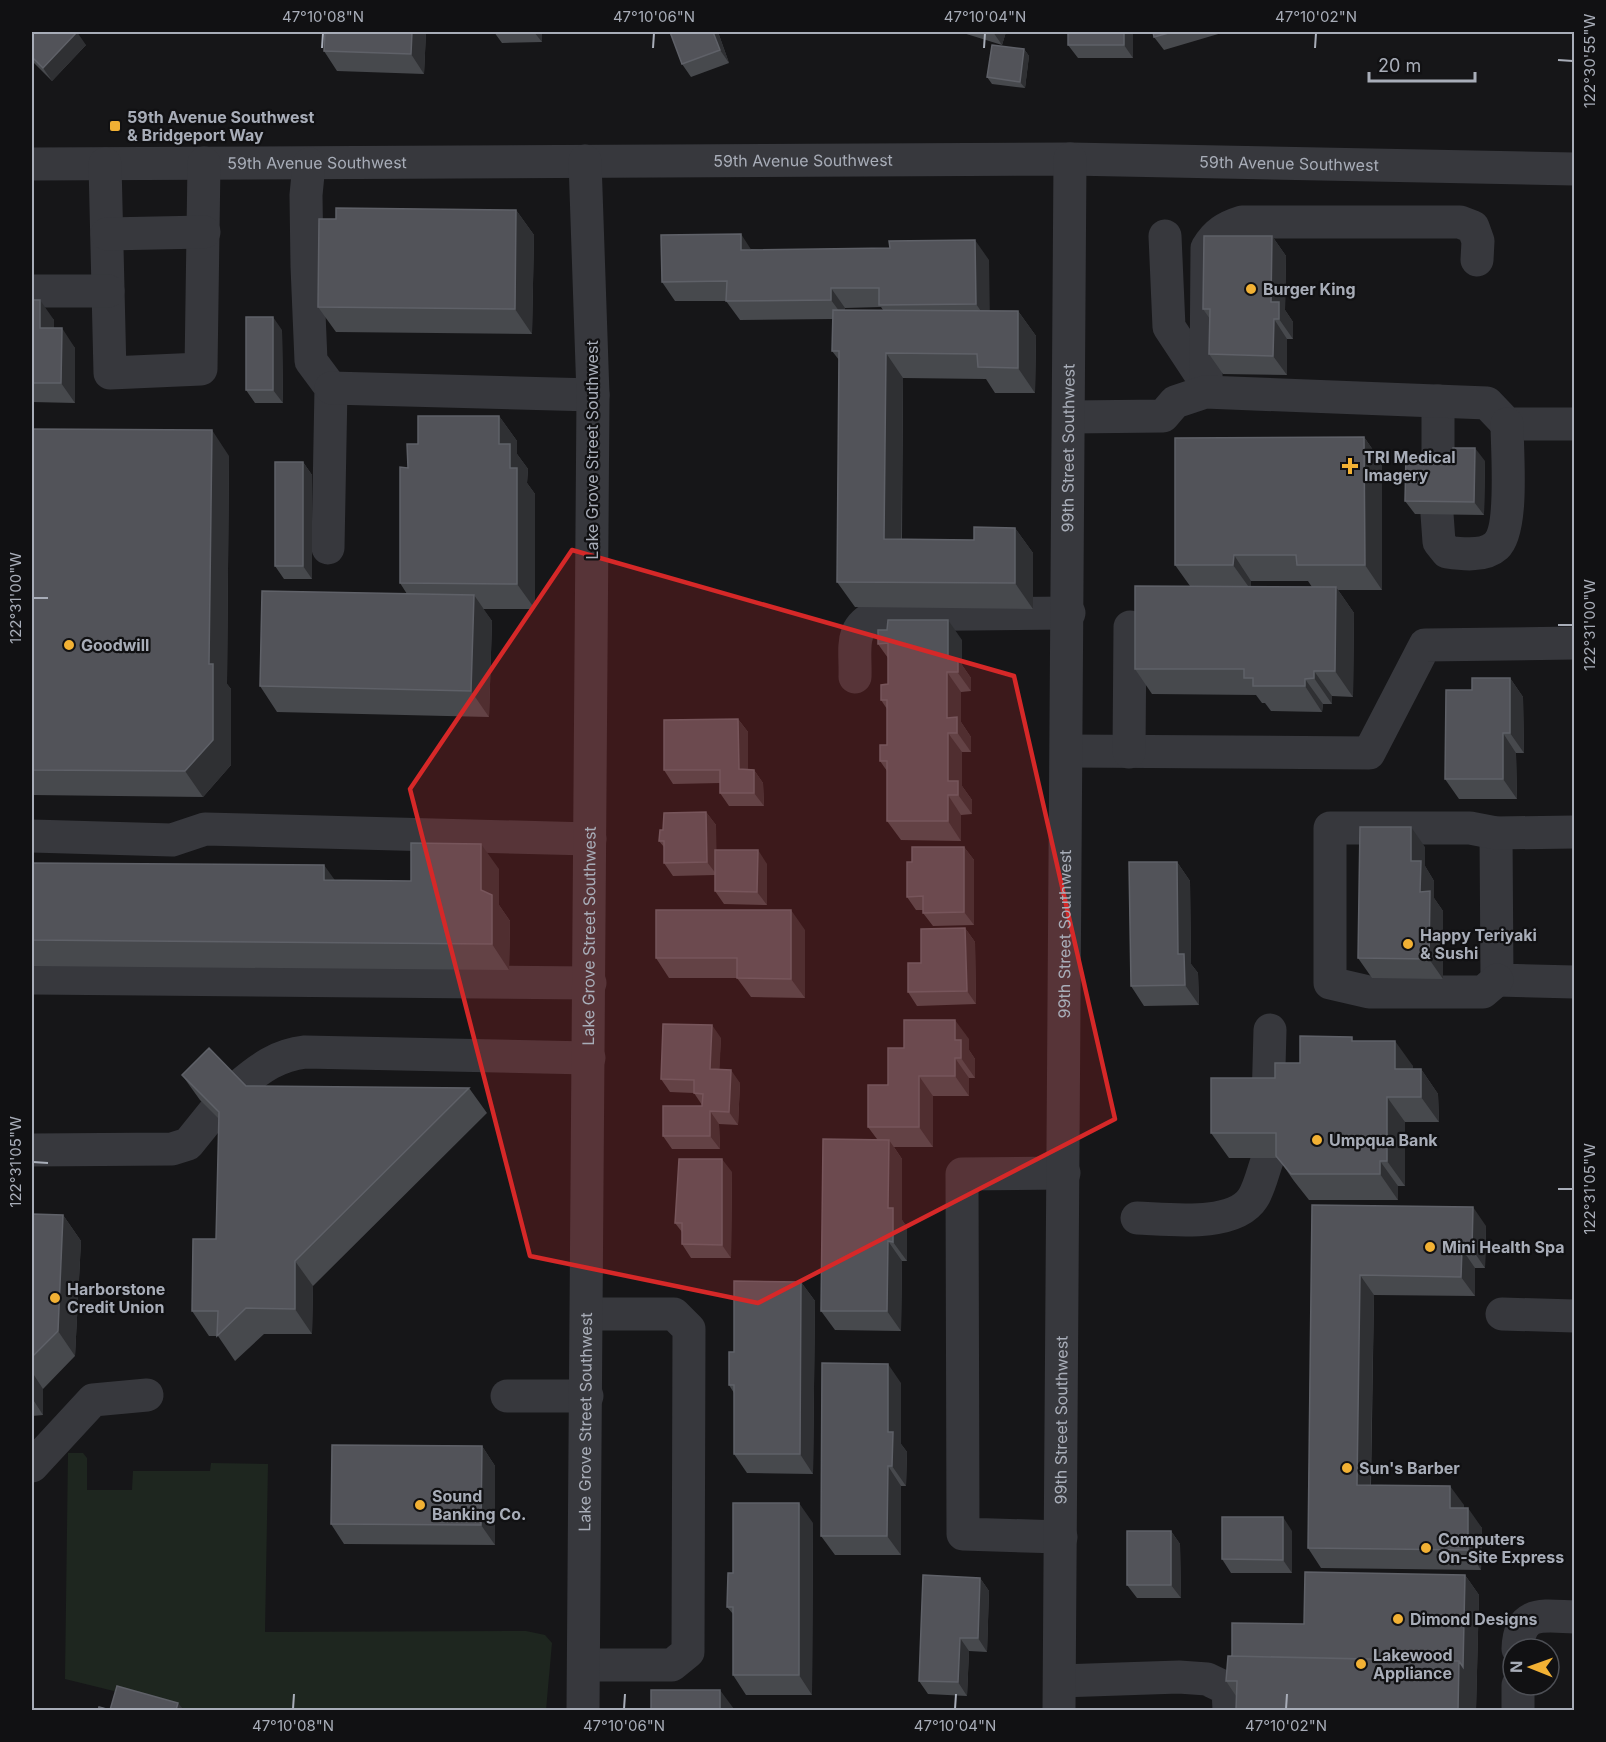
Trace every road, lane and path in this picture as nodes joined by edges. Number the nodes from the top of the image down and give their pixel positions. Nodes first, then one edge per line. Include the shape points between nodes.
1 (1070, 159) junction
2 (585, 161) junction
3 (204, 163) junction
4 (32, 164) edge
5 (105, 164) junction
6 (309, 164) junction
7 (1575, 169) edge
8 (204, 232) junction
9 (107, 234) junction
10 (1165, 236) dead end
11 (1477, 261) dead end
12 (32, 291) edge
13 (108, 291) junction
14 (331, 388) junction
15 (1206, 388) junction
16 (593, 395) junction
17 (1438, 401) junction
18 (1071, 417) junction
19 (1507, 424) junction
20 (1575, 424) edge
21 (1438, 468) edge
22 (1437, 514) edge
23 (328, 548) dead end
24 (1069, 613) junction
25 (1130, 627) dead end
26 (1575, 643) edge
27 (855, 677) dead end
28 (1068, 752) junction
29 (1129, 752) junction
30 (1575, 832) edge
31 (1496, 833) junction
32 (32, 836) edge
33 (590, 839) junction
34 (32, 978) edge
35 (1497, 980) junction
36 (1575, 982) edge
37 (590, 983) junction
38 (1270, 1030) dead end
39 (589, 1058) junction
40 (239, 1086) edge
41 (1268, 1103) edge
42 (213, 1113) edge
43 (32, 1150) edge
44 (1268, 1158) edge
45 (1064, 1173) junction
46 (1137, 1218) dead end
47 (587, 1314) junction
48 (1502, 1314) dead end
49 (1575, 1316) edge
50 (147, 1395) dead end
51 (507, 1396) dead end
52 (587, 1396) junction
53 (32, 1466) edge
54 (1061, 1537) junction
55 (1575, 1617) edge
56 (1520, 1637) edge
57 (584, 1665) junction
58 (1060, 1696) edge
59 (584, 1710) edge
60 (1229, 1710) edge

1 - 2 street, 59th Avenue Southwest
1 - 7 street, 59th Avenue Southwest
1 - 18 street, 99th Street Southwest
2 - 6 street, 59th Avenue Southwest
2 - 16 street, Lake Grove Street Southwest
3 - 5 street, 59th Avenue Southwest
3 - 6 street, 59th Avenue Southwest
3 - 8 street
4 - 5 street, 59th Avenue Southwest
5 - 9 street
6 - 14 street via 306,254 311,361
8 - 9 street
8 - 13 street via 201,369 110,373
9 - 13 street
10 - 15 street via 1169,327
11 - 15 street via 1478,241 1473,227 1460,222 1242,222 1226,227 1207,248
12 - 13 street
14 - 16 street
14 - 23 street
15 - 17 street
15 - 18 street via 1175,402 1163,416
16 - 33 street, Lake Grove Street Southwest
17 - 19 street via 1487,403
17 - 21 street
18 - 24 street, 99th Street Southwest
19 - 20 street
19 - 22 street via 1506,522 1501,540 1485,552 1447,552 1438,542
24 - 27 street via 878,615 865,620 857,629
24 - 28 street, 99th Street Southwest
25 - 29 street
26 - 29 street via 1425,645 1369,753
28 - 29 street
28 - 45 street, 99th Street Southwest
30 - 31 street
31 - 35 street
31 - 35 street via 1470,828 1330,828 1330,983 1369,992 1483,992
32 - 33 street via 172,840 205,830
33 - 37 street, Lake Grove Street Southwest
34 - 37 street
35 - 36 street
37 - 39 street, Lake Grove Street Southwest
38 - 41 street
39 - 40 street via 305,1052 288,1054 263,1065
39 - 47 street, Lake Grove Street Southwest
42 - 43 street via 188,1144 172,1149
44 - 46 street via 1252,1199 1233,1215 1208,1219
45 - 54 street, 99th Street Southwest
45 - 54 street via 962,1174 963,1534
47 - 52 street, Lake Grove Street Southwest
47 - 57 street via 674,1314 689,1329 688,1652 672,1665
48 - 49 street
50 - 53 street via 93,1400
51 - 52 street
52 - 57 street, Lake Grove Street Southwest
54 - 58 street, 99th Street Southwest
55 - 56 street via 1536,1616 1521,1627
57 - 59 street, Lake Grove Street Southwest
58 - 60 street via 1102,1678 1207,1679 1228,1689

